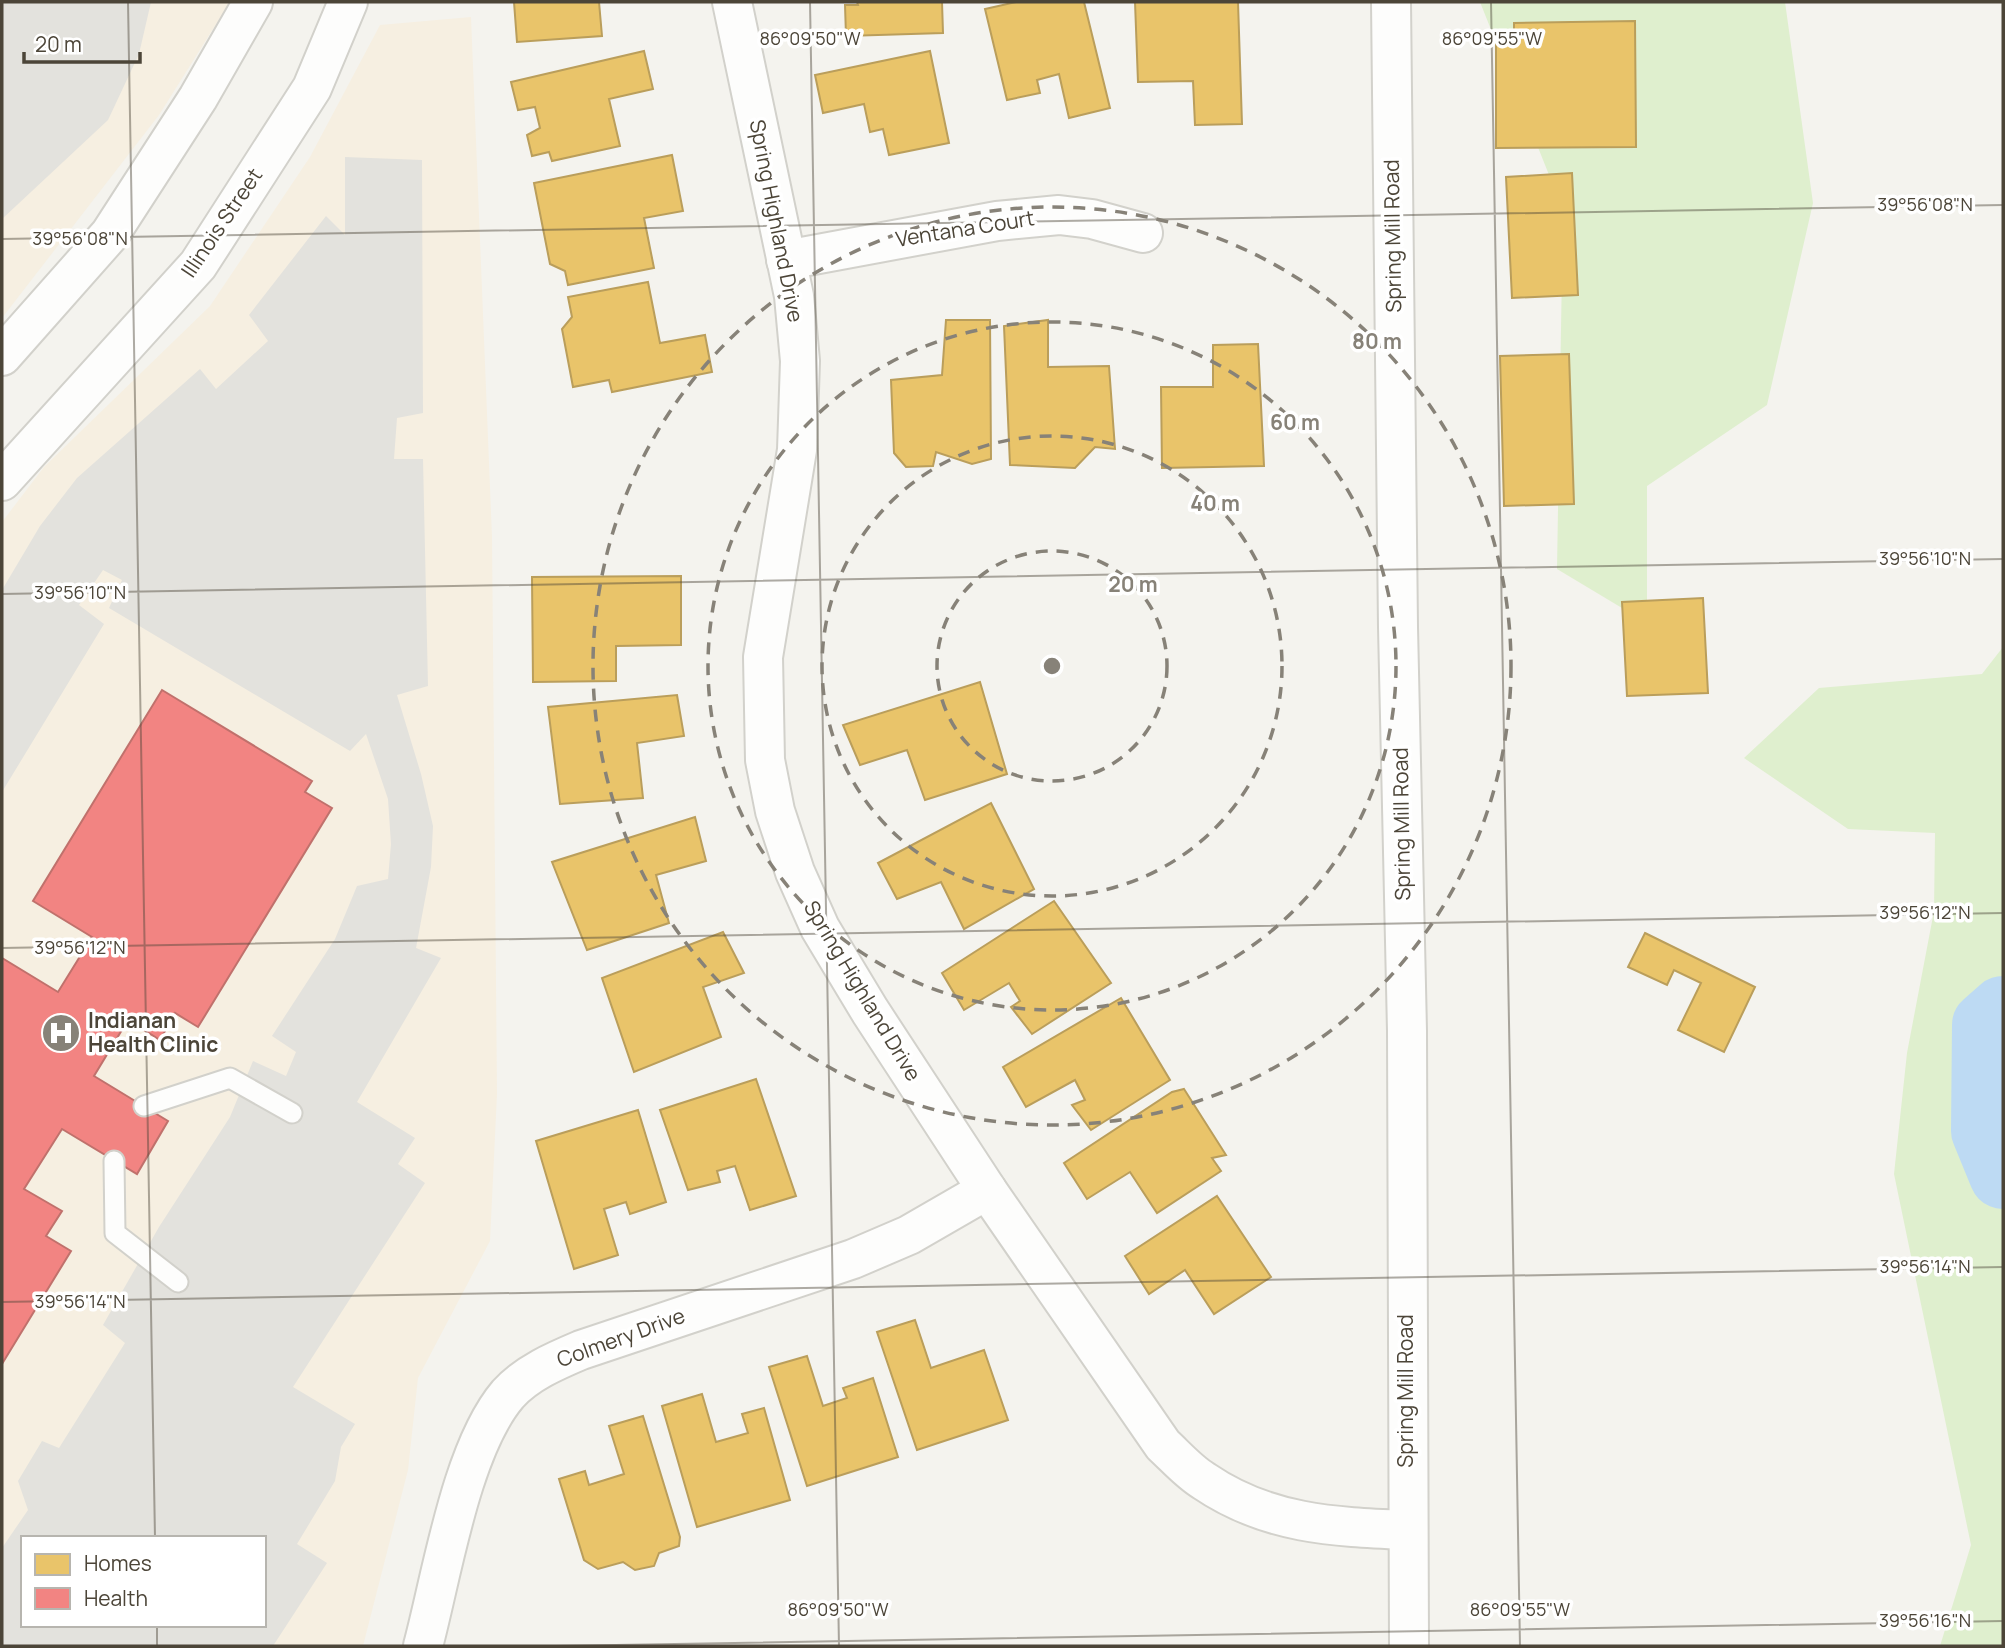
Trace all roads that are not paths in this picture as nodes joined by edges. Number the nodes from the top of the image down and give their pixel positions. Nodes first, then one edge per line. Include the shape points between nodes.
1 (253, 2) edge
2 (348, 2) edge
3 (732, 2) edge
4 (1391, 2) edge
5 (1143, 233) dead end
6 (786, 260) junction
7 (2, 356) edge
8 (2, 481) edge
9 (144, 1106) dead end
10 (292, 1113) dead end
11 (114, 1161) dead end
12 (987, 1189) junction
13 (178, 1282) dead end
14 (1406, 1530) junction
15 (423, 1646) edge
16 (1409, 1646) edge

1 - 7 street via 198,98 110,234
2 - 8 street, Illinois Street via 312,88 198,265
3 - 6 street, Spring Highland Drive
4 - 14 street, Spring Mill Road via 1407,1031
5 - 6 street, Ventana Court via 1059,215 997,220
6 - 12 street, Spring Highland Drive via 794,296 800,405 797,450 763,657 765,760 775,811 820,928
9 - 10 lane via 230,1078
11 - 13 lane via 115,1233
12 - 14 street, Spring Highland Drive via 1163,1445 1201,1480 1259,1510 1294,1520 1332,1528
12 - 15 street, Colmery Drive via 909,1236 853,1259 542,1367 509,1394 472,1457
14 - 16 street, Spring Mill Road

